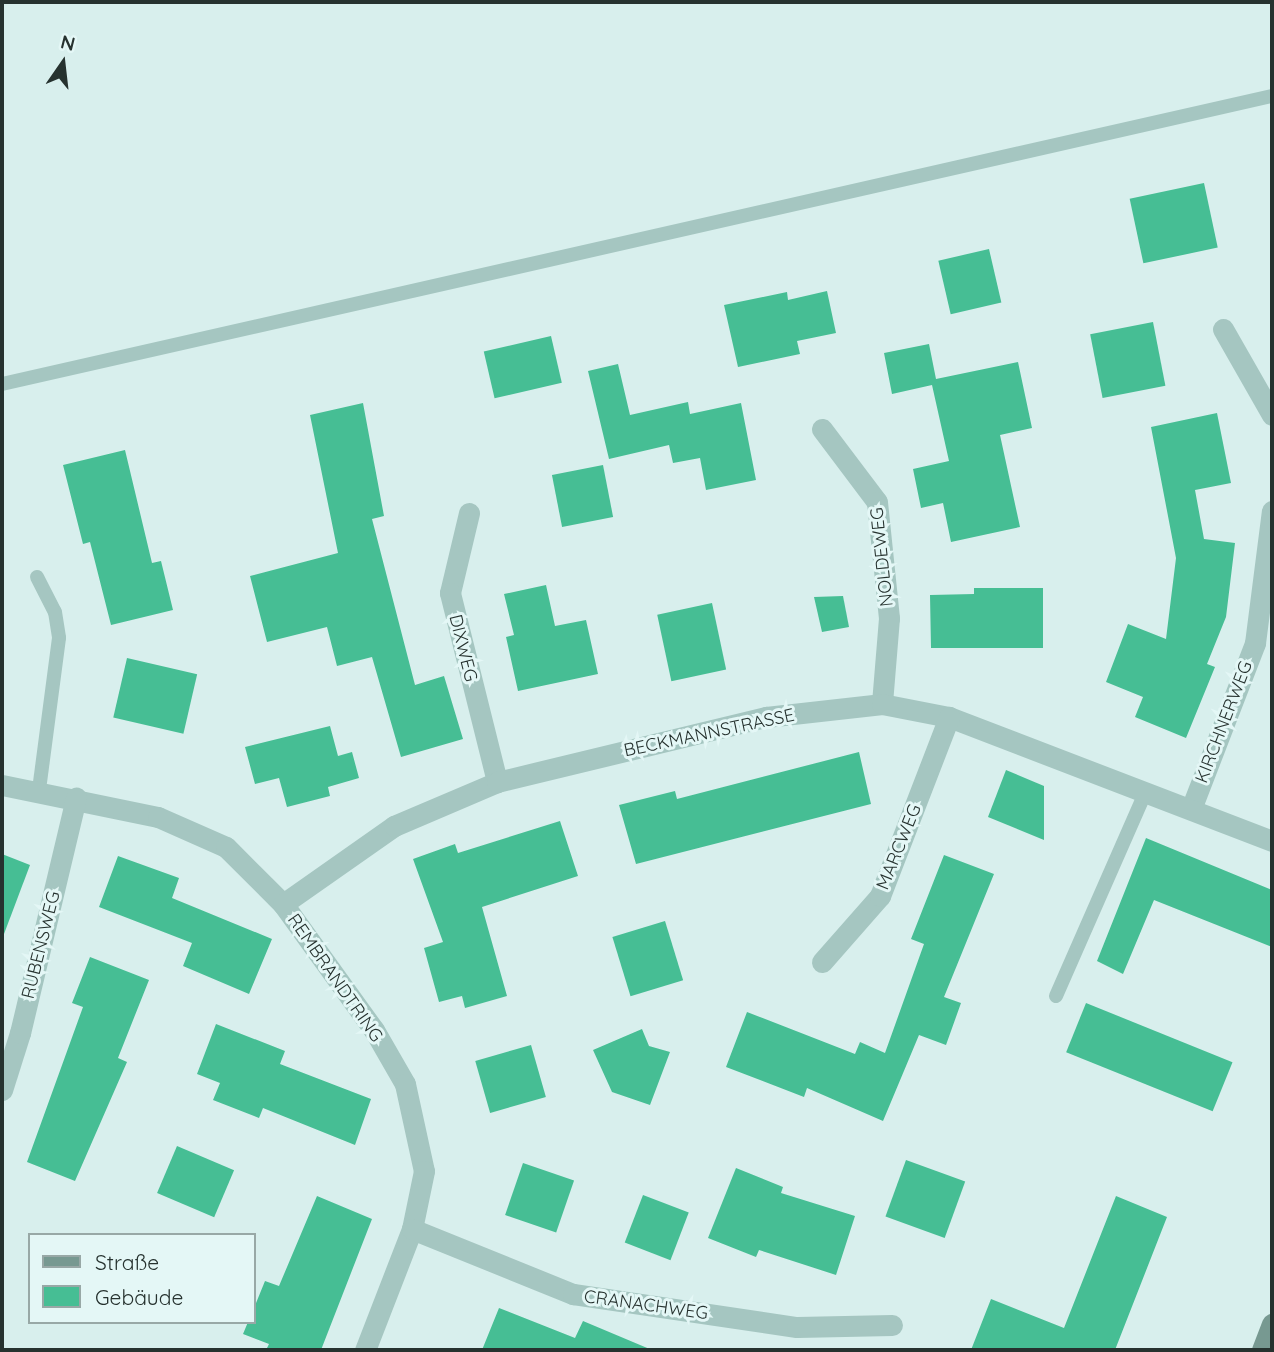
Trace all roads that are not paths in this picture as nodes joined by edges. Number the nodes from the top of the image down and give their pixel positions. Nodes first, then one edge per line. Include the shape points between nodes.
1 (1272, 96) edge
2 (1223, 329) dead end
3 (2, 384) edge
4 (1272, 415) edge
5 (822, 429) dead end
6 (1272, 510) edge
7 (468, 513) dead end
8 (37, 577) dead end
9 (882, 704) junction
10 (949, 717) junction
11 (497, 782) junction
12 (2, 785) edge
13 (39, 790) junction
14 (1146, 791) junction
15 (76, 799) junction
16 (1191, 808) junction
17 (1272, 841) edge
18 (283, 904) junction
19 (822, 962) dead end
20 (1056, 996) dead end
21 (2, 1090) edge
22 (412, 1228) junction
23 (1272, 1324) edge
24 (892, 1325) dead end
25 (365, 1350) edge
26 (1262, 1350) edge

1 - 3 lane
2 - 4 street
5 - 9 street, NOLDEWEG via 877,502 889,618
6 - 16 street, KIRCHNERWEG via 1255,643
7 - 11 street, DIXWEG via 450,593
8 - 13 lane via 55,612 59,638
9 - 10 street, BECKMANNSTRASSE
9 - 11 street, BECKMANNSTRASSE via 766,717
10 - 14 street, BECKMANNSTRASSE
10 - 19 street, MARCWEG via 880,896
11 - 18 street, BECKMANNSTRASSE via 394,826
12 - 13 street, REMBRANDTRING
13 - 15 street, REMBRANDTRING
14 - 16 street, BECKMANNSTRASSE
14 - 20 lane
15 - 18 street, REMBRANDTRING via 158,817 226,847
15 - 21 street, RUBENSWEG
16 - 17 street, BECKMANNSTRASSE
18 - 22 street, REMBRANDTRING via 374,1031 405,1084 424,1171
22 - 24 street, CRANACHWEG via 573,1294 797,1327
22 - 25 street, REMBRANDTRING
23 - 26 street

